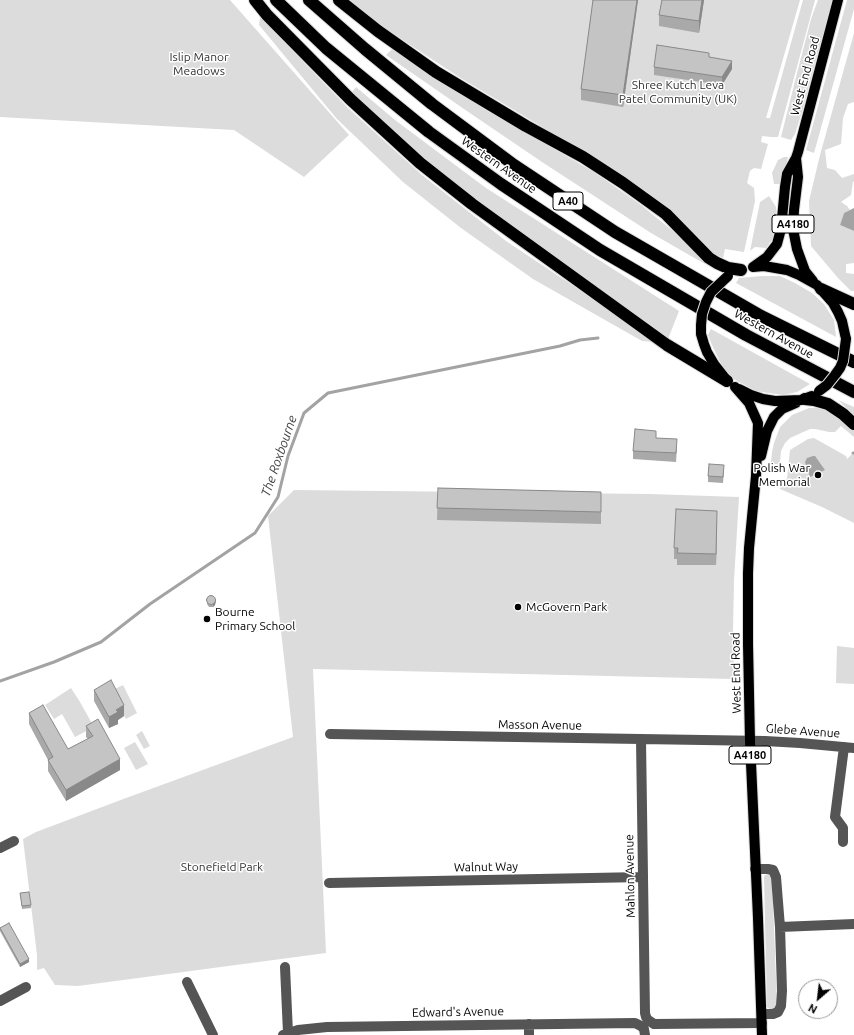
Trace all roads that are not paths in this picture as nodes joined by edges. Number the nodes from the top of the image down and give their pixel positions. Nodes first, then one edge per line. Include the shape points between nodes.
1 (254, 0) edge
2 (276, 0) edge
3 (309, 0) edge
4 (339, 0) edge
5 (838, 0) edge
6 (796, 158) junction
7 (747, 268) junction
8 (819, 287) junction
9 (854, 304) edge
10 (854, 362) edge
11 (731, 384) junction
12 (854, 392) edge
13 (803, 399) junction
14 (854, 424) edge
15 (756, 476) junction
16 (330, 734) dead end
17 (641, 740) junction
18 (750, 741) junction
19 (849, 747) edge
20 (14, 841) dead end
21 (843, 842) dead end
22 (0, 848) edge
23 (755, 869) junction
24 (643, 877) junction
25 (329, 883) dead end
26 (854, 924) edge
27 (780, 927) junction
28 (285, 967) dead end
29 (187, 982) dead end
30 (26, 987) dead end
31 (0, 1001) edge
32 (762, 1018) junction
33 (529, 1024) junction
34 (415, 1030) edge
35 (285, 1034) edge
36 (213, 1035) edge
37 (530, 1035) edge
38 (645, 1035) edge
39 (762, 1035) edge

1 - 11 highway via 350,99 426,167 472,204 667,345
2 - 12 highway, Western Avenue / A40 via 326,48 429,132 501,184 600,250 746,335
3 - 10 highway, Western Avenue / A40 via 432,104 514,164 615,232 762,316
4 - 7 highway via 436,72 622,183 666,214 709,258 728,268
5 - 6 main road, West End Road / A4180
6 - 7 main road, West End Road / A4180 via 787,174 777,244 767,257
6 - 8 main road, West End Road / A4180 via 798,177 793,229 805,271
7 - 8 main road via 764,266 787,270
7 - 11 main road, bridge via 728,276 711,292 702,314 701,334 707,352
8 - 9 highway
8 - 13 main road, bridge via 842,321 846,339 843,361 827,385 819,392
11 - 13 main road via 762,399
11 - 15 main road, West End Road / A4180 via 748,403 758,423
13 - 14 highway via 828,404
13 - 15 main road, West End Road / A4180 via 782,409 774,417 767,431
15 - 18 main road, West End Road / A4180 via 748,573
16 - 17 street, Masson Avenue
17 - 18 street, Masson Avenue
17 - 24 street, Mahlon Avenue
18 - 19 street, Glebe Avenue
18 - 23 main road, West End Road / A4180
19 - 21 street via 835,817 843,828
20 - 22 street
23 - 27 street via 773,870 776,877
23 - 32 main road, West End Road / A4180
24 - 25 street, Walnut Way
24 - 32 street, Mahlon Avenue via 645,1013 648,1020 654,1024
26 - 27 street
27 - 32 street via 781,1006 778,1012
28 - 35 street
29 - 36 street
30 - 31 street
32 - 39 main road, West End Road / A4180
33 - 34 street, Edward's Avenue
33 - 37 street
33 - 38 street, Edward's Avenue via 635,1023 642,1026
34 - 35 street, Edward's Avenue via 328,1027

